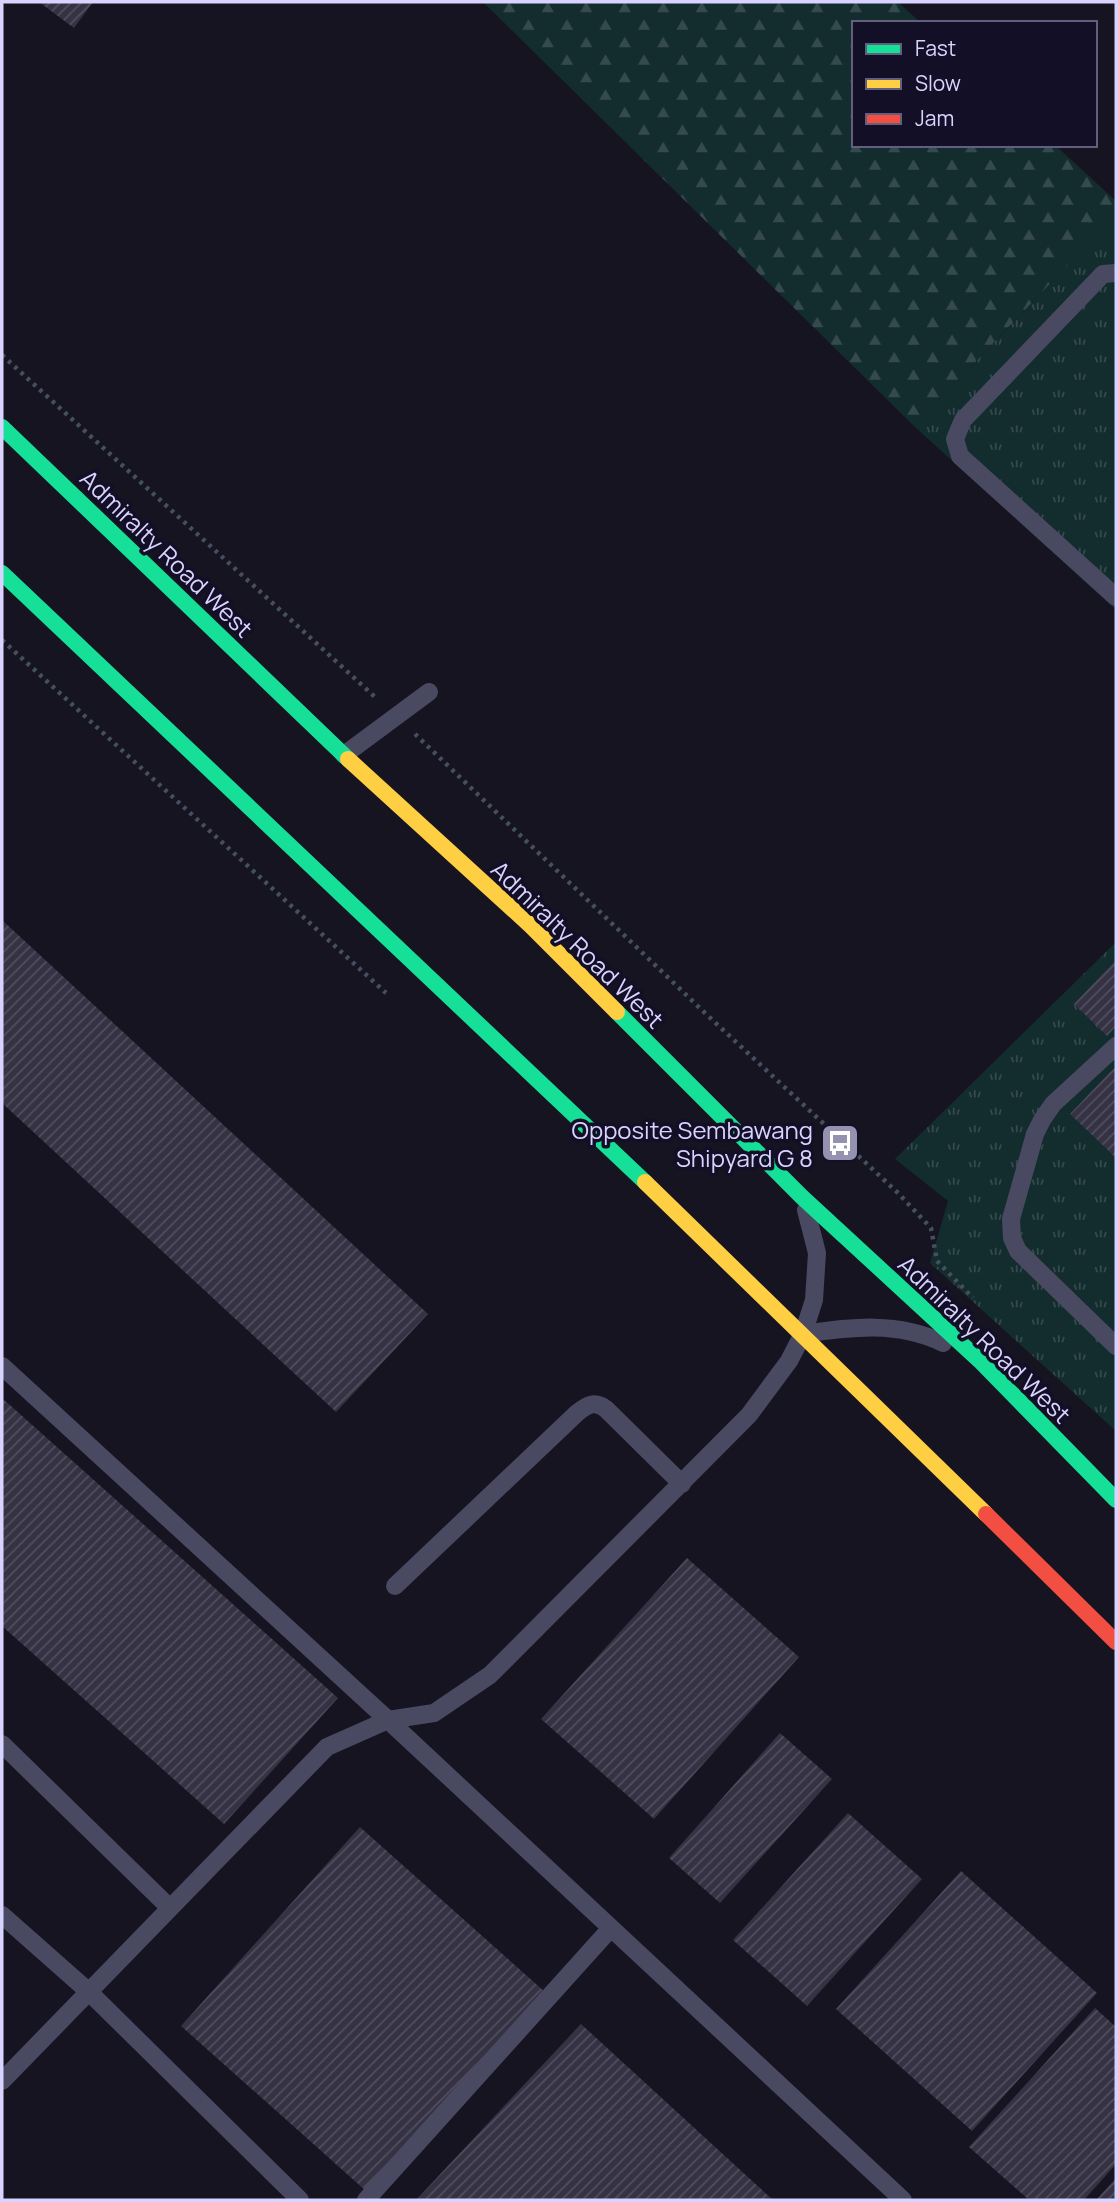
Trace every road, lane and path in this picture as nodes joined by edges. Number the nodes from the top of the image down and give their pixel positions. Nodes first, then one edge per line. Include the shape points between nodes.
1 (1116, 273) edge
2 (2, 355) edge
3 (2, 427) edge
4 (2, 573) edge
5 (1116, 597) edge
6 (429, 692) dead end
7 (396, 717) junction
8 (344, 755) junction
9 (1116, 1046) edge
10 (802, 1197) junction
11 (931, 1228) dead end
12 (803, 1334) junction
13 (1116, 1346) edge
14 (979, 1360) junction
15 (2, 1366) edge
16 (682, 1483) junction
17 (1116, 1500) edge
18 (395, 1586) dead end
19 (1116, 1642) edge
20 (388, 1720) junction
21 (2, 1744) edge
22 (170, 1908) junction
23 (2, 1915) edge
24 (611, 1928) junction
25 (88, 1992) junction
26 (2, 2081) edge
27 (300, 2200) edge
28 (366, 2200) edge
29 (904, 2200) edge

1 - 5 lane via 1102,274 1036,342 963,420 956,439 960,456
2 - 7 path
3 - 8 main road, Admiralty Road West
4 - 12 main road
6 - 7 lane
7 - 8 lane
7 - 11 path
8 - 10 main road, Admiralty Road West via 531,926
9 - 13 lane via 1053,1104 1042,1120 1012,1219 1012,1238 1017,1251
10 - 12 lane via 817,1254 814,1300
10 - 14 main road, Admiralty Road West
12 - 14 lane via 886,1327 925,1334
12 - 16 lane via 749,1415
12 - 19 main road
14 - 17 main road, Admiralty Road West
15 - 20 lane
16 - 18 lane via 606,1409 591,1404
16 - 20 lane via 490,1675 434,1713
20 - 22 lane via 327,1747
20 - 24 lane
21 - 22 lane
22 - 25 lane
23 - 25 lane
24 - 28 lane
24 - 29 lane
25 - 26 lane
25 - 27 lane

